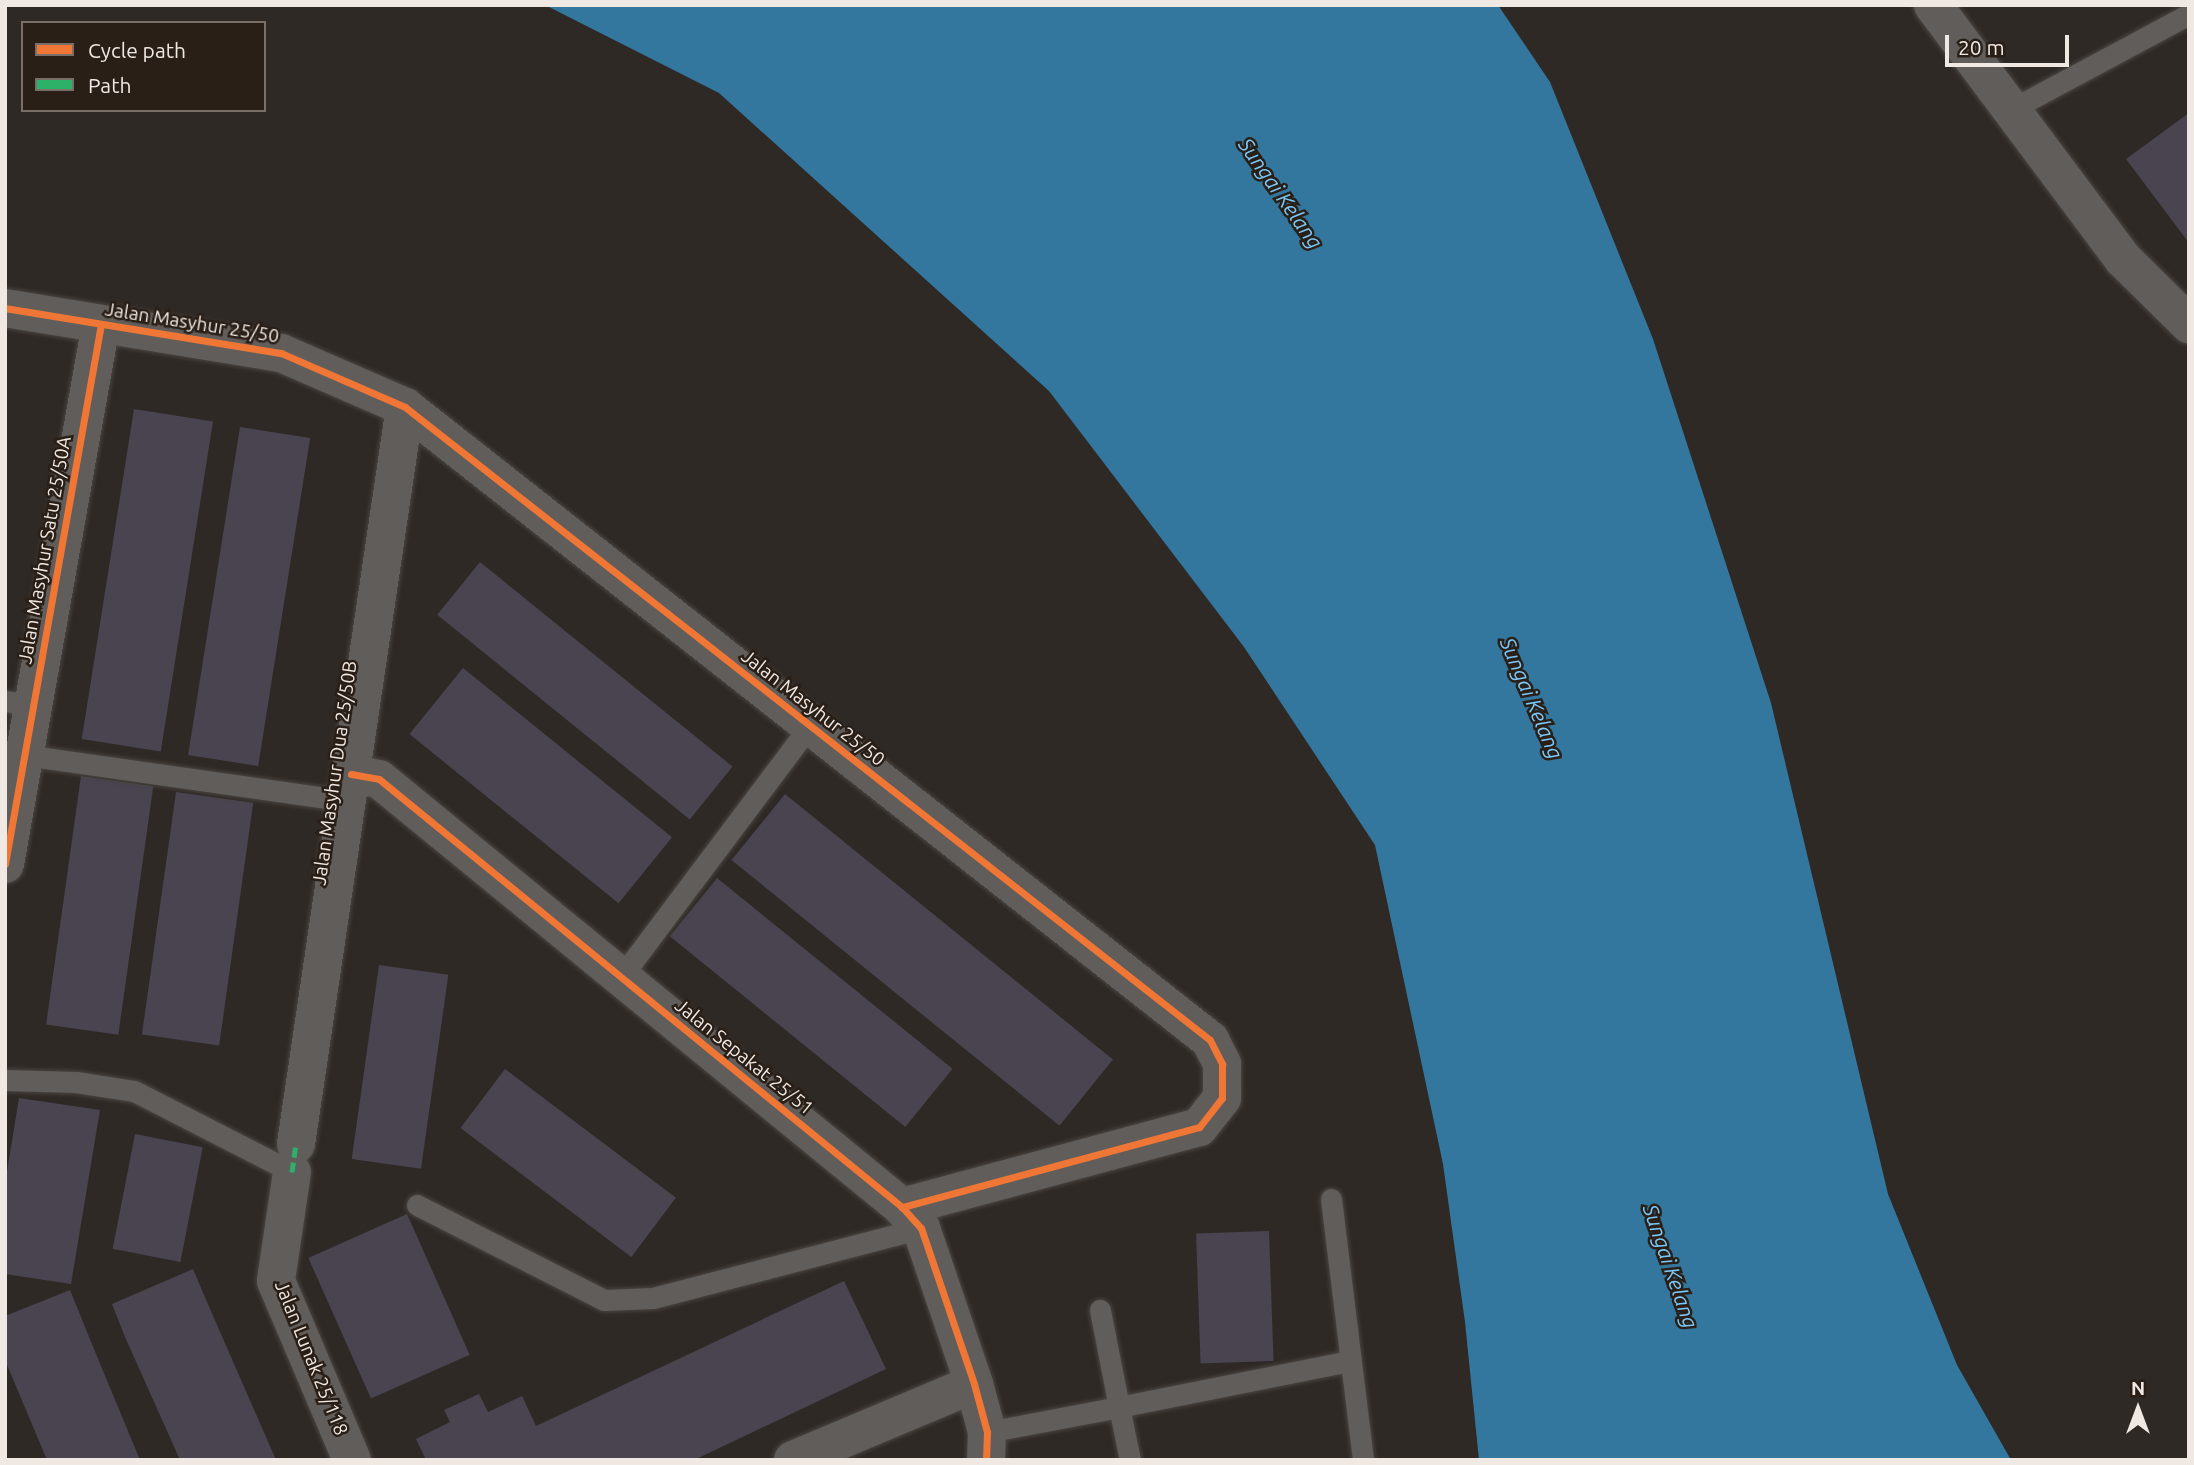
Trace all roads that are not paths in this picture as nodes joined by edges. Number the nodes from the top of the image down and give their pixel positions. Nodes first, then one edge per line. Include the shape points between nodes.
1 (1933, 5) edge
2 (2189, 14) edge
3 (2012, 109) junction
4 (5, 309) edge
5 (101, 324) junction
6 (2189, 324) edge
7 (405, 407) junction
8 (19, 703) edge
9 (810, 725) junction
10 (25, 755) junction
11 (349, 787) junction
12 (5, 864) edge
13 (621, 976) junction
14 (5, 1080) edge
15 (294, 1158) junction
16 (1331, 1199) dead end
17 (417, 1206) dead end
18 (912, 1217) junction
19 (1100, 1310) dead end
20 (1350, 1361) junction
21 (974, 1384) junction
22 (1119, 1407) junction
23 (987, 1446) edge
24 (352, 1460) edge
25 (793, 1460) edge
26 (1130, 1460) edge
27 (1363, 1460) edge

1 - 3 street
2 - 3 lane
3 - 6 street via 2123,259
4 - 5 street, Jalan Masyhur 25/50
5 - 7 street, Jalan Masyhur 25/50 via 281,353
5 - 8 street, Jalan Masyhur Satu 25/50A
7 - 9 street, Jalan Masyhur 25/50
7 - 11 street, Jalan Masyhur Dua 25/50B
8 - 10 street, Jalan Masyhur Satu 25/50A
9 - 13 lane
9 - 18 street, Jalan Masyhur 25/50 via 1210,1040 1222,1064 1222,1098 1199,1127
10 - 11 lane
10 - 12 street, Jalan Masyhur Satu 25/50A
11 - 13 street, Jalan Sepakat 25/51 via 379,779
11 - 15 street, Jalan Masyhur Dua 25/50B
13 - 18 street, Jalan Sepakat 25/51
14 - 15 lane via 76,1082 134,1091
15 - 24 street, Jalan Lunak 25/118 via 276,1281
16 - 20 lane
17 - 18 lane via 604,1300 653,1297
18 - 21 street
19 - 22 lane
20 - 22 lane
20 - 27 lane
21 - 23 street
21 - 25 street
22 - 23 lane
22 - 26 lane

